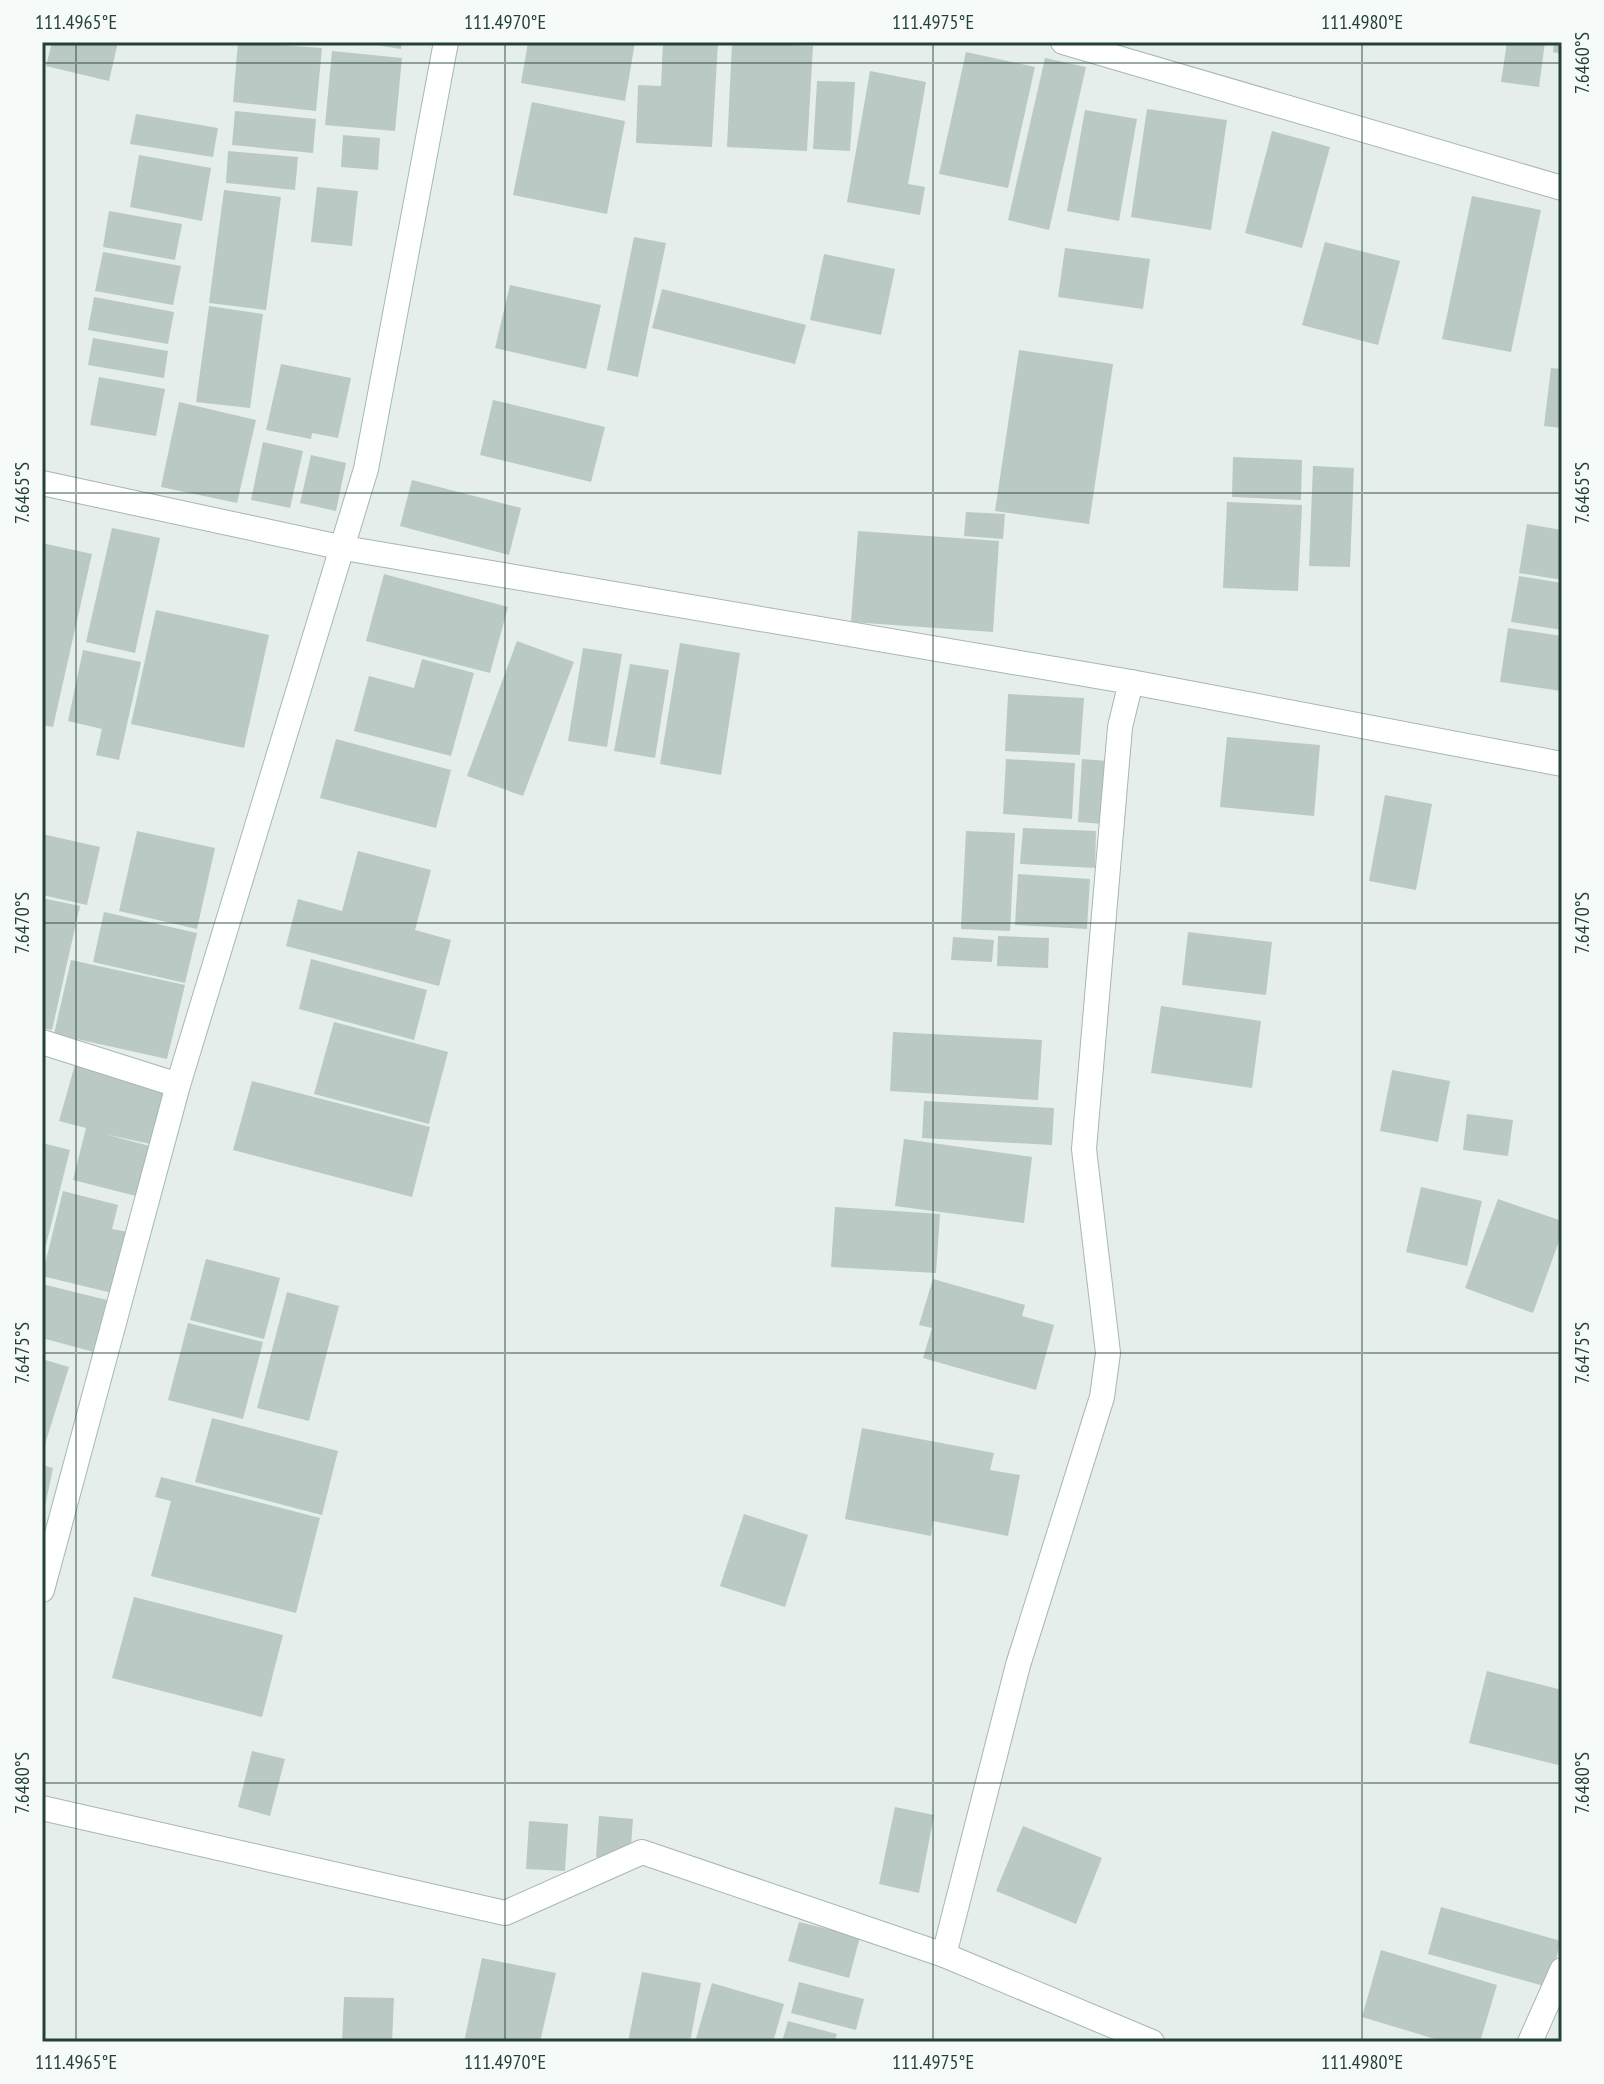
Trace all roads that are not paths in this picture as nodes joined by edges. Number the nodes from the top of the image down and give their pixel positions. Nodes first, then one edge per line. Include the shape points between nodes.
1 (446, 42) edge
2 (1063, 42) edge
3 (1562, 188) edge
4 (42, 483) edge
5 (344, 548) junction
6 (1131, 682) junction
7 (1562, 764) edge
8 (42, 1042) edge
9 (178, 1085) junction
10 (42, 1590) edge
11 (42, 1808) edge
12 (944, 1955) junction
13 (1562, 1970) edge
14 (1152, 2042) edge
15 (1530, 2042) edge

1 - 5 street via 366,469
2 - 3 street
4 - 5 street
5 - 6 street
5 - 9 street
6 - 7 street
6 - 12 street via 1120,727 1084,1149 1108,1353 1102,1397 1018,1665
8 - 9 street
9 - 10 street
11 - 12 street via 505,1913 642,1852
12 - 14 street
13 - 15 street

